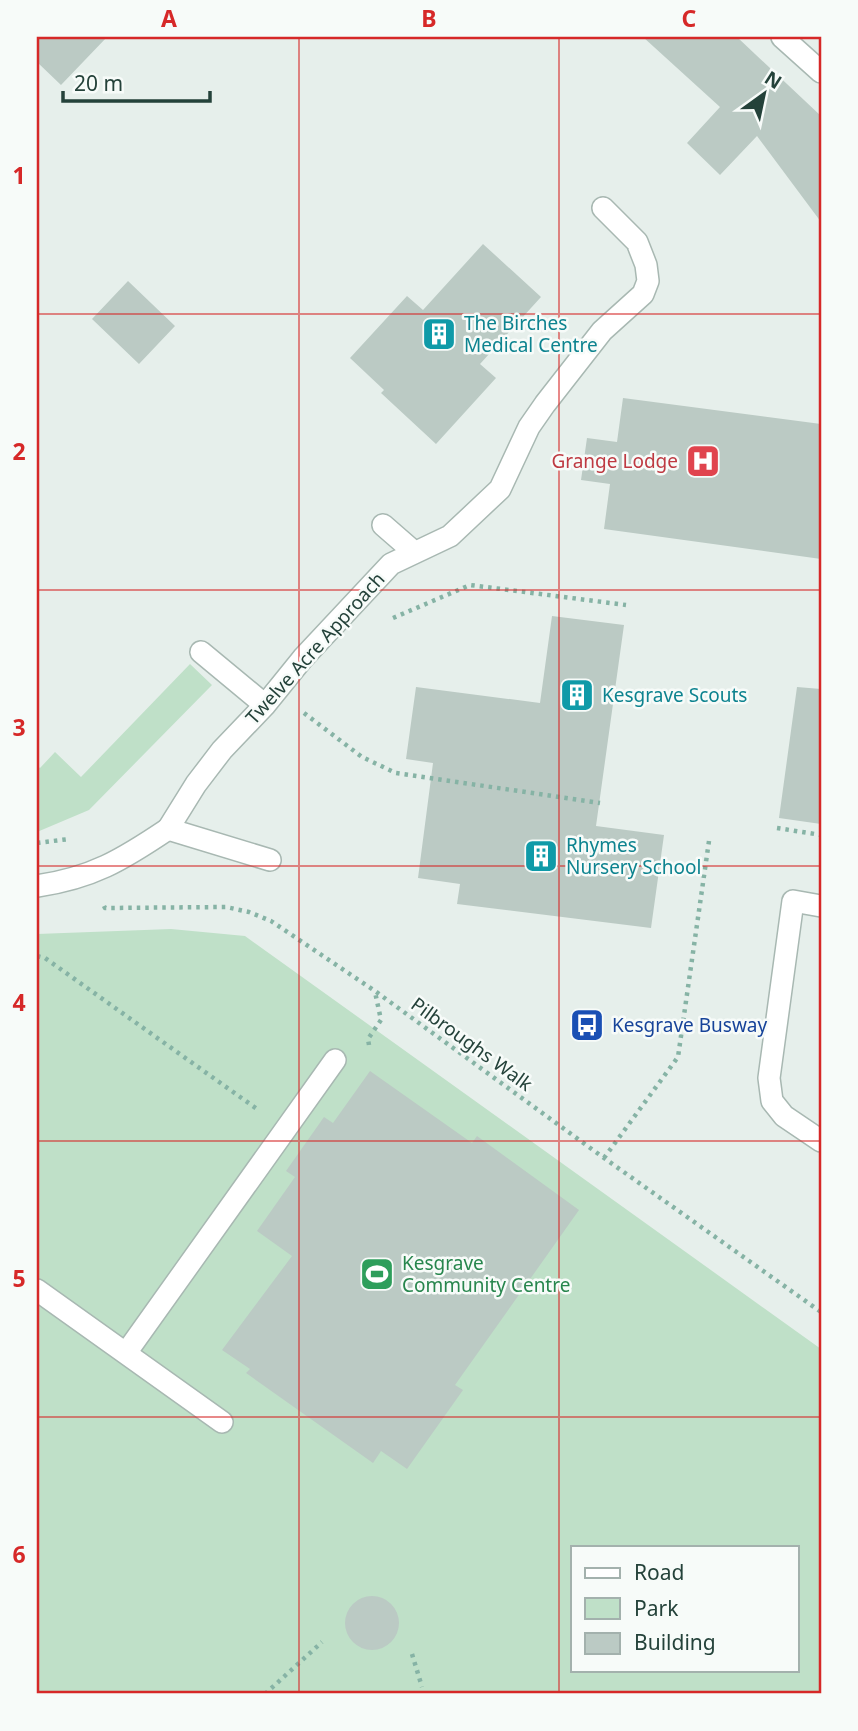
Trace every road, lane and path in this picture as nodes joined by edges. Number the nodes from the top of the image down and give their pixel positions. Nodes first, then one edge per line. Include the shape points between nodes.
1 (782, 37) edge
2 (821, 72) edge
3 (603, 208) dead end
4 (383, 525) dead end
5 (414, 552) junction
6 (626, 605) dead end
7 (387, 621) dead end
8 (201, 652) dead end
9 (270, 698) junction
10 (600, 803) dead end
11 (778, 828) dead end
12 (168, 829) junction
13 (821, 835) edge
14 (709, 841) dead end
15 (270, 860) dead end
16 (88, 875) junction
17 (37, 886) edge
18 (821, 906) edge
19 (37, 956) edge
20 (335, 1060) dead end
21 (285, 1129) junction
22 (821, 1141) edge
23 (604, 1158) junction
24 (37, 1290) edge
25 (821, 1312) edge
26 (126, 1353) junction
27 (222, 1422) dead end
28 (322, 1642) dead end
29 (412, 1654) dead end
30 (422, 1687) dead end
31 (265, 1694) edge

1 - 2 street
3 - 5 street, Twelve Acre Approach via 637,242 648,281 643,294 602,331 545,404 500,489 450,536
4 - 5 street
5 - 9 street, Twelve Acre Approach via 391,564
6 - 7 path via 470,585
8 - 9 street
9 - 10 path via 362,757 396,773
9 - 12 street, Twelve Acre Approach via 222,750
11 - 13 path
12 - 15 street
12 - 16 street, Twelve Acre Approach via 124,859
14 - 23 path via 677,1057
16 - 17 street, Twelve Acre Approach
16 - 23 path, Pilbroughs Walk via 105,908 226,907 271,920
18 - 22 street via 793,901 769,1078 772,1101 784,1116
19 - 21 path
20 - 21 street
21 - 26 street
23 - 25 path, Pilbroughs Walk
24 - 26 street
26 - 27 street
28 - 31 path
29 - 30 path

